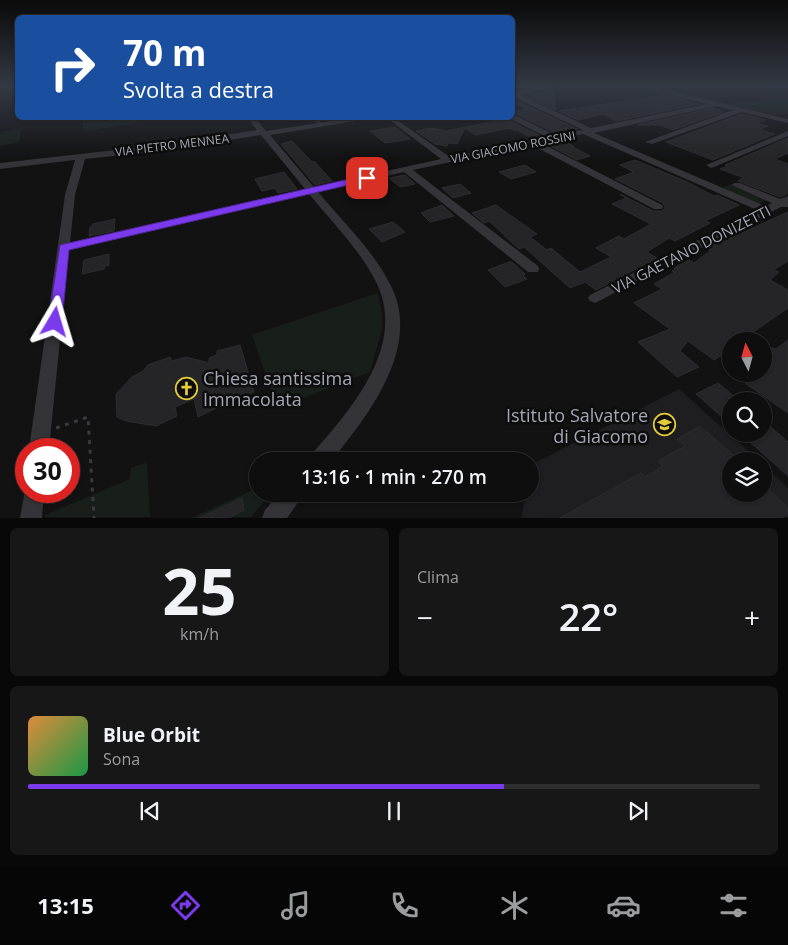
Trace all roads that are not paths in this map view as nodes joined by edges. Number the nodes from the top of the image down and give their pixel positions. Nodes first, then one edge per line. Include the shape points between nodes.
1 (545, 110) edge
2 (688, 110) edge
3 (741, 110) joint
4 (515, 118) edge
5 (252, 120) edge
6 (316, 120) edge
7 (348, 120) edge
8 (393, 120) edge
9 (788, 121) edge
10 (321, 124) junction
11 (589, 132) junction
12 (264, 133) junction
13 (788, 133) edge
14 (556, 138) junction
15 (650, 142) dead end
16 (534, 143) junction
17 (81, 156) junction
18 (448, 160) junction
19 (711, 165) dead end
20 (0, 166) edge
21 (406, 169) junction
22 (737, 185) dead end
23 (310, 191) junction
24 (785, 202) edge
25 (658, 207) dead end
26 (765, 210) junction
27 (64, 248) junction
28 (532, 269) dead end
29 (595, 298) dead end
30 (40, 438) edge
31 (326, 452) edge
32 (286, 502) edge
33 (33, 503) edge
34 (31, 518) edge
35 (273, 518) edge

1 - 11 street
2 - 11 street, VIA GIACOMO ROSSINI
3 - 9 street
3 - 15 street
4 - 14 street
5 - 12 street
6 - 10 lane
7 - 10 street, VIA PIETRO MENNEA
8 - 18 street
10 - 12 street, VIA PIETRO MENNEA
11 - 14 street, VIA GIACOMO ROSSINI
11 - 26 street
12 - 17 street, VIA PIETRO MENNEA
12 - 23 street
13 - 19 street
14 - 16 street, VIA GIACOMO ROSSINI
16 - 18 street, VIA GIACOMO ROSSINI
16 - 25 street
17 - 20 street, VIA PIETRO MENNEA
17 - 27 street via 70,195
18 - 21 street, VIA GIACOMO ROSSINI
21 - 23 street, VIA GIACOMO ROSSINI
21 - 28 street
22 - 24 street
23 - 27 street, VIA GIACOMO ROSSINI
23 - 31 street via 382,280 389,295 393,327 390,348 366,398
24 - 26 street, VIA GAETANO DONIZETTI
26 - 29 street, VIA GAETANO DONIZETTI
27 - 30 street
32 - 35 street
33 - 34 street

